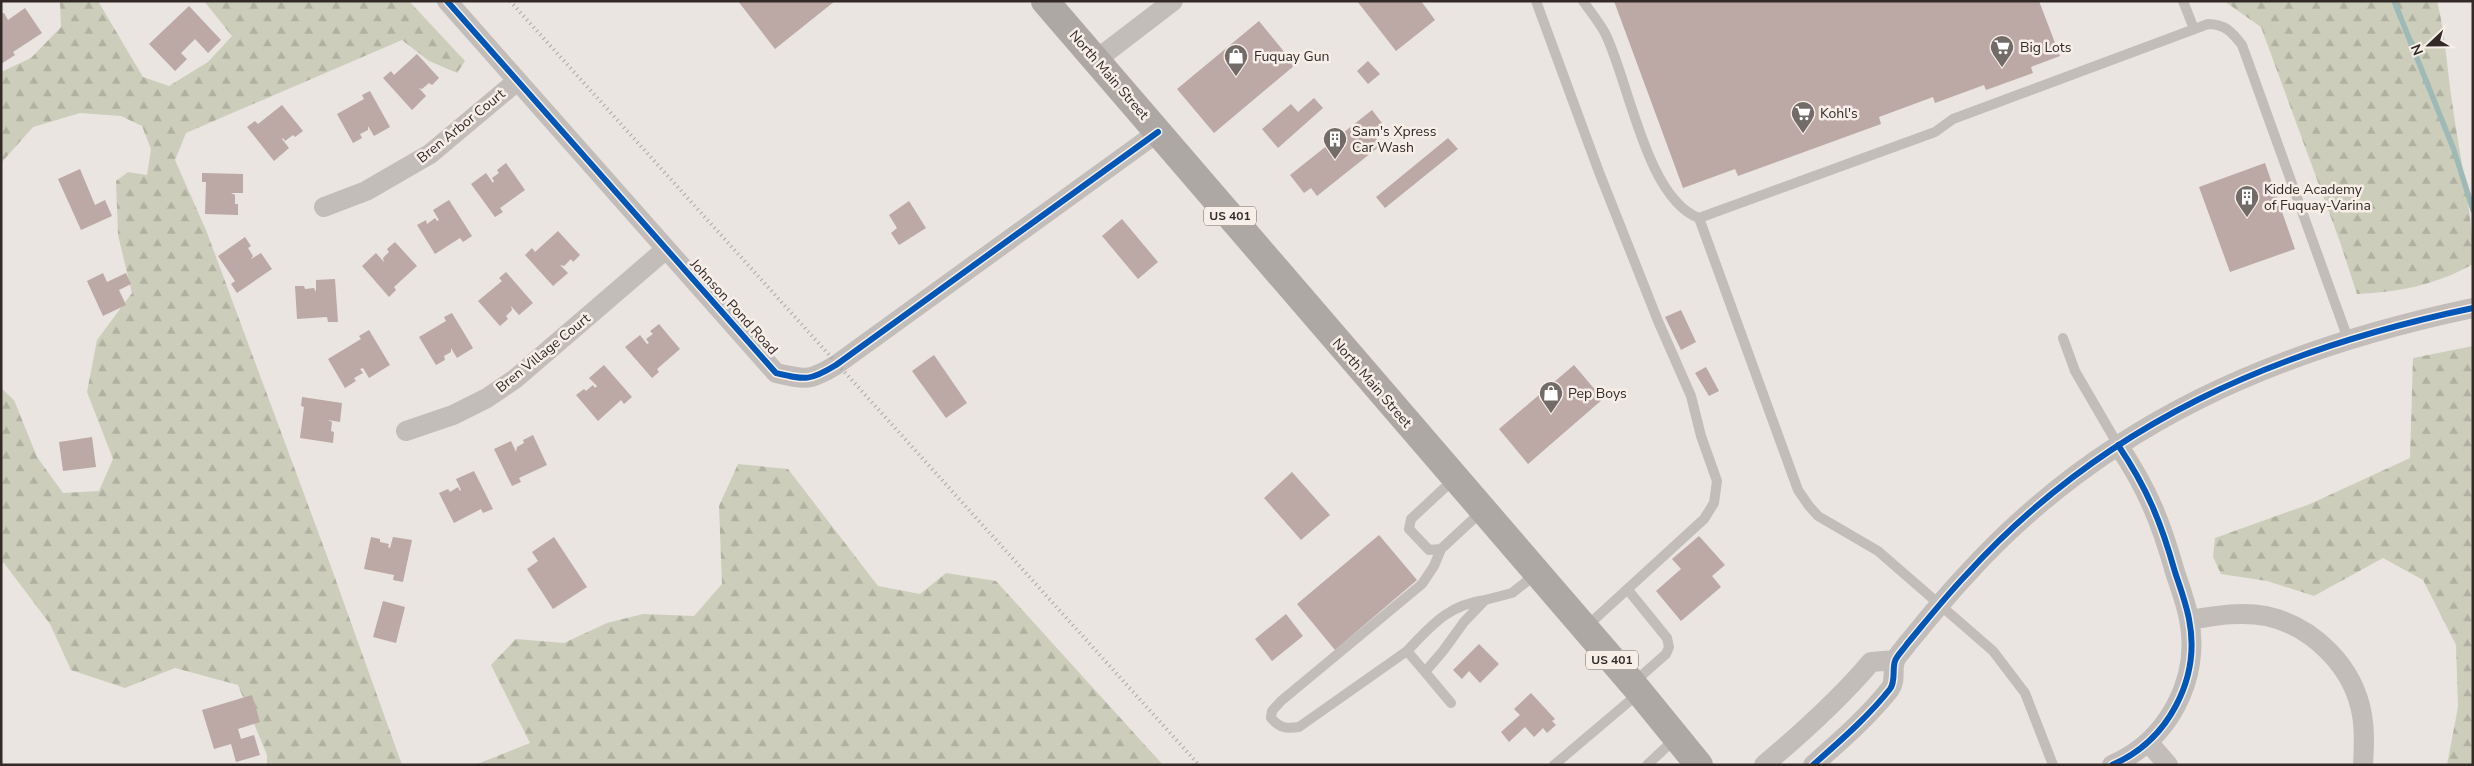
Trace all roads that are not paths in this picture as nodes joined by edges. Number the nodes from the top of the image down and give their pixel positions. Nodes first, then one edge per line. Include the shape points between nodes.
1 (447, 1) edge
2 (1045, 1) edge
3 (1173, 1) edge
4 (1536, 1) edge
5 (1583, 1) edge
6 (2183, 1) edge
7 (2194, 30) junction
8 (1096, 60) junction
9 (516, 82) junction
10 (1158, 132) junction
11 (324, 207) dead end
12 (1699, 218) junction
13 (665, 250) junction
14 (2473, 308) edge
15 (2062, 338) dead end
16 (2348, 339) junction
17 (406, 431) dead end
18 (2118, 445) junction
19 (1454, 479) junction
20 (1482, 511) junction
21 (1441, 549) junction
22 (1537, 574) junction
23 (1628, 590) junction
24 (1485, 600) junction
25 (1941, 605) junction
26 (2189, 620) junction
27 (1585, 628) junction
28 (1407, 651) junction
29 (1895, 660) junction
30 (1425, 672) junction
31 (1636, 688) junction
32 (1451, 703) dead end
33 (1677, 738) junction
34 (2149, 743) junction
35 (1554, 765) edge
36 (1647, 765) edge
37 (1699, 765) edge
38 (1764, 765) edge
39 (1812, 765) edge
40 (2053, 765) edge
41 (2112, 765) edge
42 (2168, 765) edge
43 (2363, 765) edge

1 - 9 street, Johnson Pond Road
2 - 8 highway, North Main Street / US 401
3 - 8 street
4 - 23 lane via 1598,172 1691,396 1717,481 1714,503 1704,519
5 - 12 lane via 1605,32 1656,172 1672,199 1688,214
6 - 7 lane
7 - 12 lane via 1953,119 1934,132
7 - 16 lane via 2208,24 2219,24 2231,30 2242,45
8 - 10 highway, North Main Street / US 401
9 - 11 street, Bren Arbor Court via 430,154 366,191
9 - 13 street, Johnson Pond Road
10 - 13 street, Johnson Pond Road via 920,306 814,378 776,373
10 - 19 highway, North Main Street / US 401
12 - 25 lane via 1798,490 1818,516 1878,551
13 - 17 street, Bren Village Court via 515,379 453,415
14 - 16 street
15 - 18 lane via 2075,371
16 - 18 street via 2218,388
18 - 25 street via 2057,488 2017,523
18 - 26 street via 2153,504
19 - 20 highway, North Main Street / US 401
19 - 21 lane via 1411,519 1409,529 1429,550
20 - 21 lane
20 - 22 highway, North Main Street / US 401
21 - 28 lane via 1422,584 1281,702 1272,711 1271,718 1287,729 1299,727
22 - 24 lane via 1512,593
22 - 27 highway, North Main Street / US 401
23 - 27 lane
23 - 31 lane via 1667,638 1669,647
24 - 28 lane via 1467,602 1438,618
24 - 30 lane
25 - 29 street
25 - 40 lane via 1993,651 2020,687
26 - 34 street via 2191,648 2181,696 2168,721
26 - 43 street via 2226,614 2264,616 2284,620 2316,639 2344,670 2354,690 2364,727
27 - 31 highway, North Main Street / US 401
28 - 30 lane
29 - 38 street via 1871,662 1853,684
29 - 39 street via 1893,686 1855,727
30 - 32 lane
31 - 33 highway, North Main Street / US 401
31 - 35 lane
33 - 36 lane
33 - 37 highway, North Main Street / US 401
34 - 41 street
34 - 42 street

